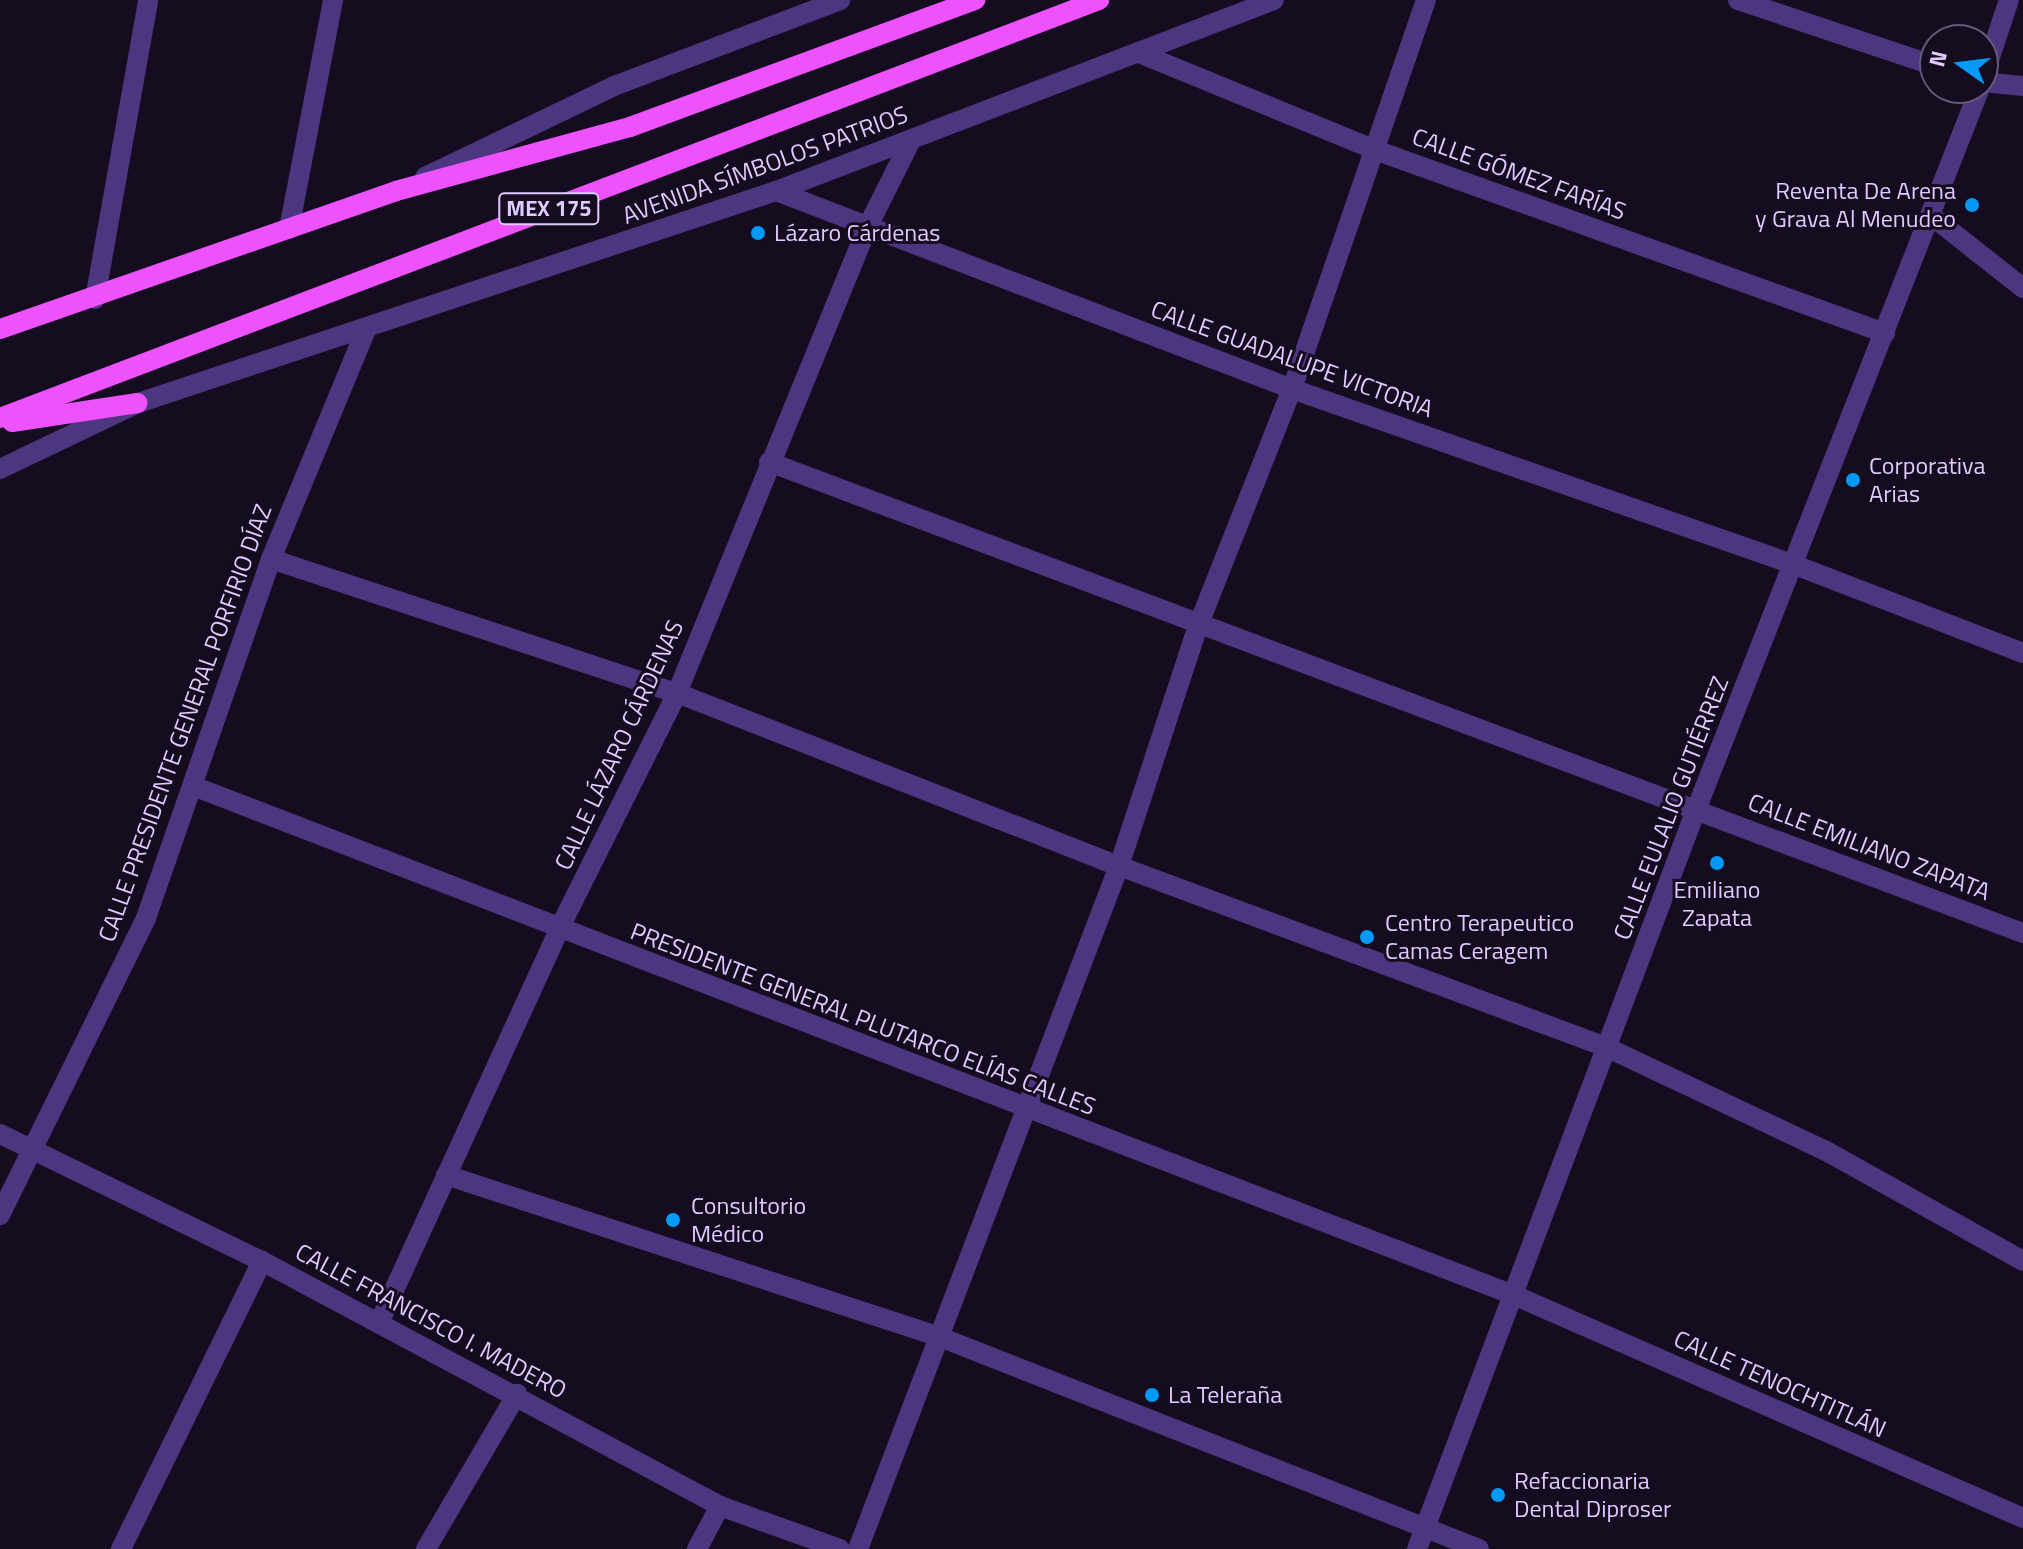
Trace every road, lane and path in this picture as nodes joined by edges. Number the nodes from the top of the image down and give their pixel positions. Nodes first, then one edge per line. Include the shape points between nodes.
1 (148, 0) edge
2 (333, 0) edge
3 (840, 0) edge
4 (975, 0) edge
5 (1099, 0) edge
6 (1274, 0) edge
7 (1426, 0) edge
8 (1738, 0) edge
9 (2009, 0) edge
10 (1999, 31) edge
11 (1139, 53) junction
12 (1919, 61) edge
13 (1999, 82) edge
14 (2023, 86) edge
15 (1974, 104) edge
16 (911, 140) junction
17 (1375, 150) junction
18 (396, 191) junction
19 (776, 191) junction
20 (1933, 217) junction
21 (867, 228) junction
22 (289, 229) junction
23 (2023, 288) edge
24 (95, 299) junction
25 (31, 321) junction
26 (0, 329) edge
27 (366, 330) junction
28 (1885, 333) junction
29 (0, 343) edge
30 (1292, 389) junction
31 (138, 403) junction
32 (0, 418) edge
33 (0, 424) edge
34 (769, 462) junction
35 (0, 469) edge
36 (271, 559) junction
37 (1795, 565) junction
38 (1198, 626) junction
39 (2023, 653) edge
40 (677, 693) junction
41 (193, 786) junction
42 (1696, 810) junction
43 (1119, 866) junction
44 (559, 929) junction
45 (2023, 933) edge
46 (1606, 1047) junction
47 (1023, 1109) junction
48 (0, 1134) edge
49 (32, 1150) junction
50 (446, 1175) junction
51 (0, 1215) edge
52 (262, 1261) junction
53 (2023, 1261) edge
54 (1516, 1296) junction
55 (379, 1323) junction
56 (940, 1337) junction
57 (517, 1394) junction
58 (720, 1506) junction
59 (2023, 1518) edge
60 (1426, 1526) junction
61 (121, 1549) edge
62 (426, 1549) edge
63 (697, 1549) edge
64 (840, 1549) edge
65 (858, 1549) edge
66 (1417, 1549) edge
67 (1479, 1549) edge

1 - 24 street
2 - 22 street
3 - 18 street via 614,86
4 - 18 main road, MEX 175 via 630,127
5 - 32 main road, AVENIDA SÍMBOLOS PATRIOS / MEX 175
6 - 11 street, AVENIDA SÍMBOLOS PATRIOS
7 - 17 street
8 - 12 street
9 - 10 street
11 - 16 street, AVENIDA SÍMBOLOS PATRIOS
11 - 17 street, CALLE GÓMEZ FARÍAS
13 - 14 street
15 - 20 street, CALLE EULALIO GUTIÉRREZ
16 - 19 street, AVENIDA SÍMBOLOS PATRIOS
16 - 21 street, CALLE LÁZARO CÁRDENAS
17 - 28 street, CALLE GÓMEZ FARÍAS
17 - 30 street
18 - 22 main road, MEX 175
19 - 21 street, CALLE GUADALUPE VICTORIA
19 - 27 street, AVENIDA SÍMBOLOS PATRIOS
20 - 23 street
20 - 28 street, CALLE EULALIO GUTIÉRREZ
21 - 30 street, CALLE GUADALUPE VICTORIA
21 - 34 street, CALLE LÁZARO CÁRDENAS
22 - 24 main road, MEX 175
24 - 25 main road, MEX 175
25 - 26 main road
25 - 29 main road, MEX 175
27 - 31 street, AVENIDA SÍMBOLOS PATRIOS
27 - 36 street, CALLE PRESIDENTE GENERAL PORFIRIO DÍAZ
28 - 37 street, CALLE EULALIO GUTIÉRREZ
30 - 37 street, CALLE GUADALUPE VICTORIA
30 - 38 street
31 - 33 main road
31 - 35 street, AVENIDA SÍMBOLOS PATRIOS
34 - 38 street, CALLE EMILIANO ZAPATA
34 - 40 street, CALLE LÁZARO CÁRDENAS
36 - 40 street
36 - 41 street, CALLE PRESIDENTE GENERAL PORFIRIO DÍAZ
37 - 39 street, CALLE GUADALUPE VICTORIA
37 - 42 street, CALLE EULALIO GUTIÉRREZ
38 - 42 street, CALLE EMILIANO ZAPATA
38 - 43 street
40 - 43 street
40 - 44 street, CALLE LÁZARO CÁRDENAS
41 - 44 street, PRESIDENTE GENERAL PLUTARCO ELÍAS CALLES
41 - 49 street, CALLE PRESIDENTE GENERAL PORFIRIO DÍAZ via 146,918
42 - 45 street, CALLE EMILIANO ZAPATA
42 - 46 street, CALLE EULALIO GUTIÉRREZ
43 - 46 street
43 - 47 street
44 - 47 street, PRESIDENTE GENERAL PLUTARCO ELÍAS CALLES
44 - 50 street, CALLE LÁZARO CÁRDENAS
46 - 53 street via 1828,1152
46 - 54 street, CALLE EULALIO GUTIÉRREZ
47 - 54 street, PRESIDENTE GENERAL PLUTARCO ELÍAS CALLES
47 - 56 street
48 - 49 street, CALLE FRANCISCO I. MADERO
49 - 51 street, CALLE PRESIDENTE GENERAL PORFIRIO DÍAZ
49 - 52 street, CALLE FRANCISCO I. MADERO
50 - 55 street, CALLE LÁZARO CÁRDENAS
50 - 56 street
52 - 55 street, CALLE FRANCISCO I. MADERO
52 - 61 street
54 - 59 street, CALLE TENOCHTITLÁN
54 - 60 street, CALLE EULALIO GUTIÉRREZ
55 - 57 street, CALLE FRANCISCO I. MADERO
56 - 60 street
56 - 65 street
57 - 58 street, CALLE FRANCISCO I. MADERO
57 - 62 street
58 - 63 street
58 - 64 street, CALLE FRANCISCO I. MADERO
60 - 66 street, CALLE EULALIO GUTIÉRREZ
60 - 67 street

